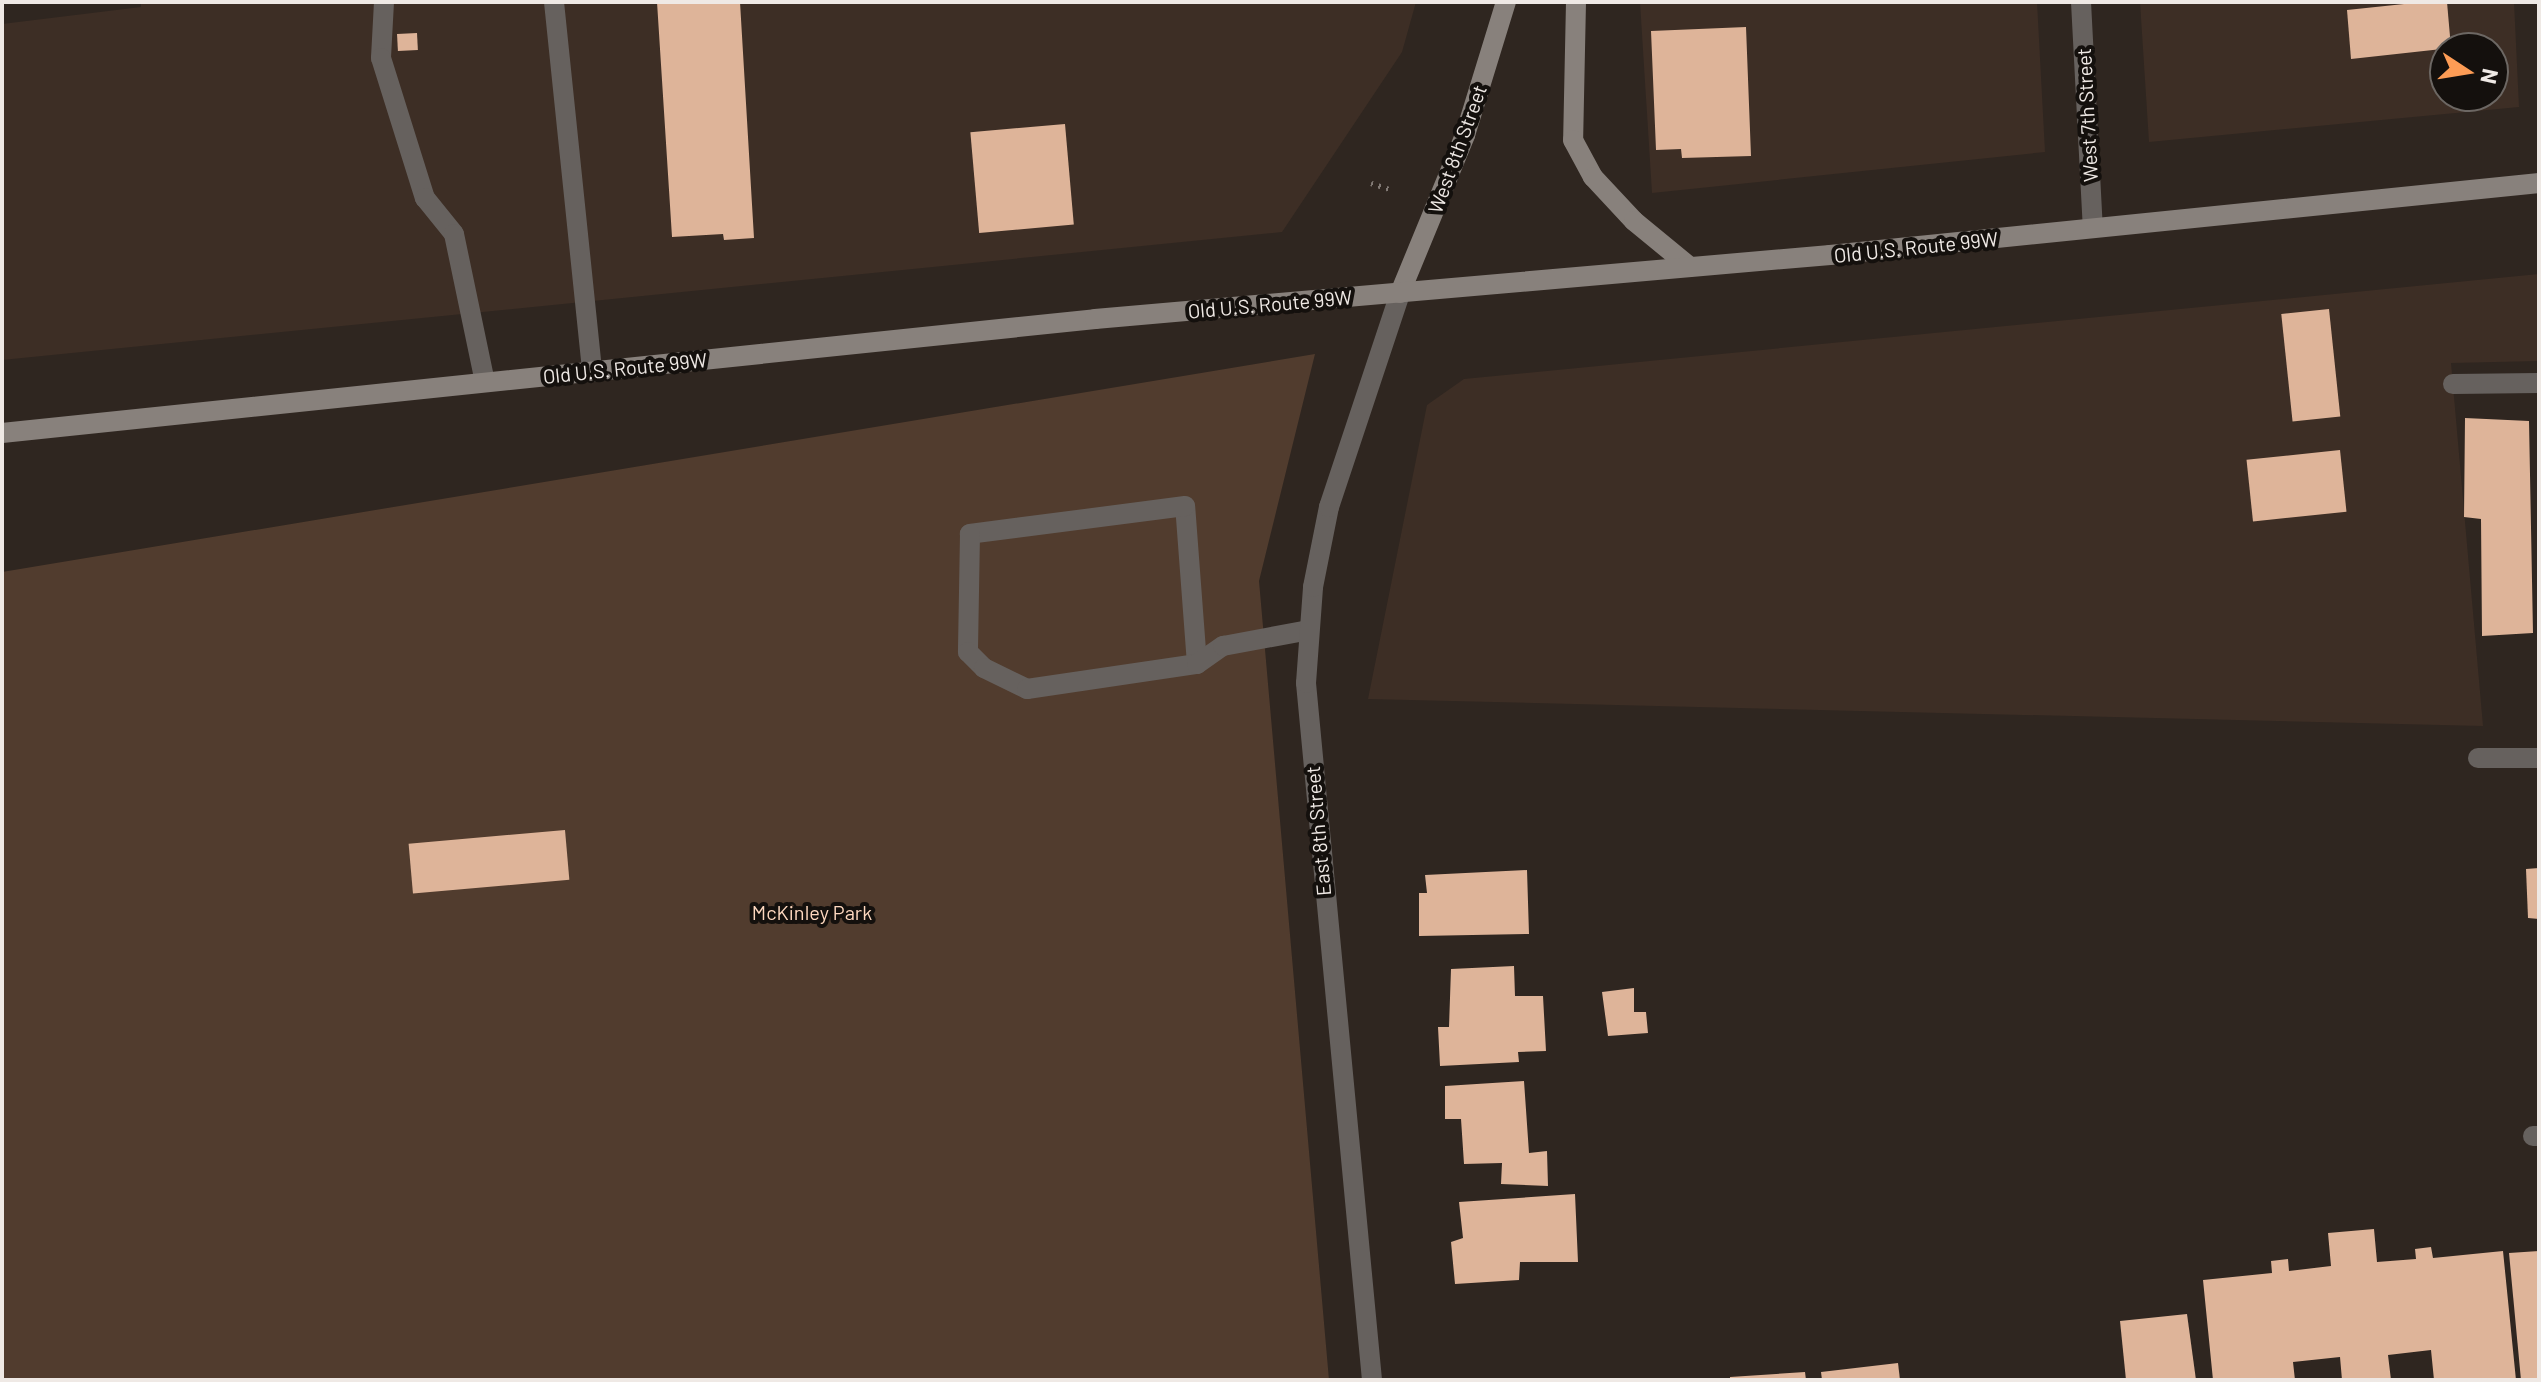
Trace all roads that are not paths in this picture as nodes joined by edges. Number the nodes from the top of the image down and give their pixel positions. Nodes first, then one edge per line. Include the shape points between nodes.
1 (384, 2) edge
2 (554, 2) edge
3 (1506, 2) edge
4 (1576, 2) edge
5 (2081, 2) edge
6 (2539, 183) edge
7 (2093, 228) junction
8 (1690, 267) junction
9 (1400, 293) junction
10 (592, 372) junction
11 (485, 382) junction
12 (2539, 383) edge
13 (2453, 384) dead end
14 (2, 433) edge
15 (1309, 630) junction
16 (1197, 664) junction
17 (2478, 758) dead end
18 (2539, 758) edge
19 (1372, 1380) edge

1 - 11 street via 381,58 425,198 454,234
2 - 10 street
3 - 9 main road, West 8th Street via 1465,135
4 - 8 main road via 1573,140 1593,177 1634,221
5 - 7 street, West 7th Street
6 - 7 main road, Old U.S. Route 99W
7 - 8 main road, Old U.S. Route 99W
8 - 9 main road, Old U.S. Route 99W
9 - 10 main road, Old U.S. Route 99W
9 - 15 street, East 8th Street via 1329,507
10 - 11 main road, Old U.S. Route 99W
11 - 14 main road, Old U.S. Route 99W
12 - 13 street
15 - 16 street via 1223,646
15 - 19 street, East 8th Street via 1306,683 1313,788
16 - 16 street via 1027,689 984,668 968,652 970,534 1185,506
17 - 18 street

